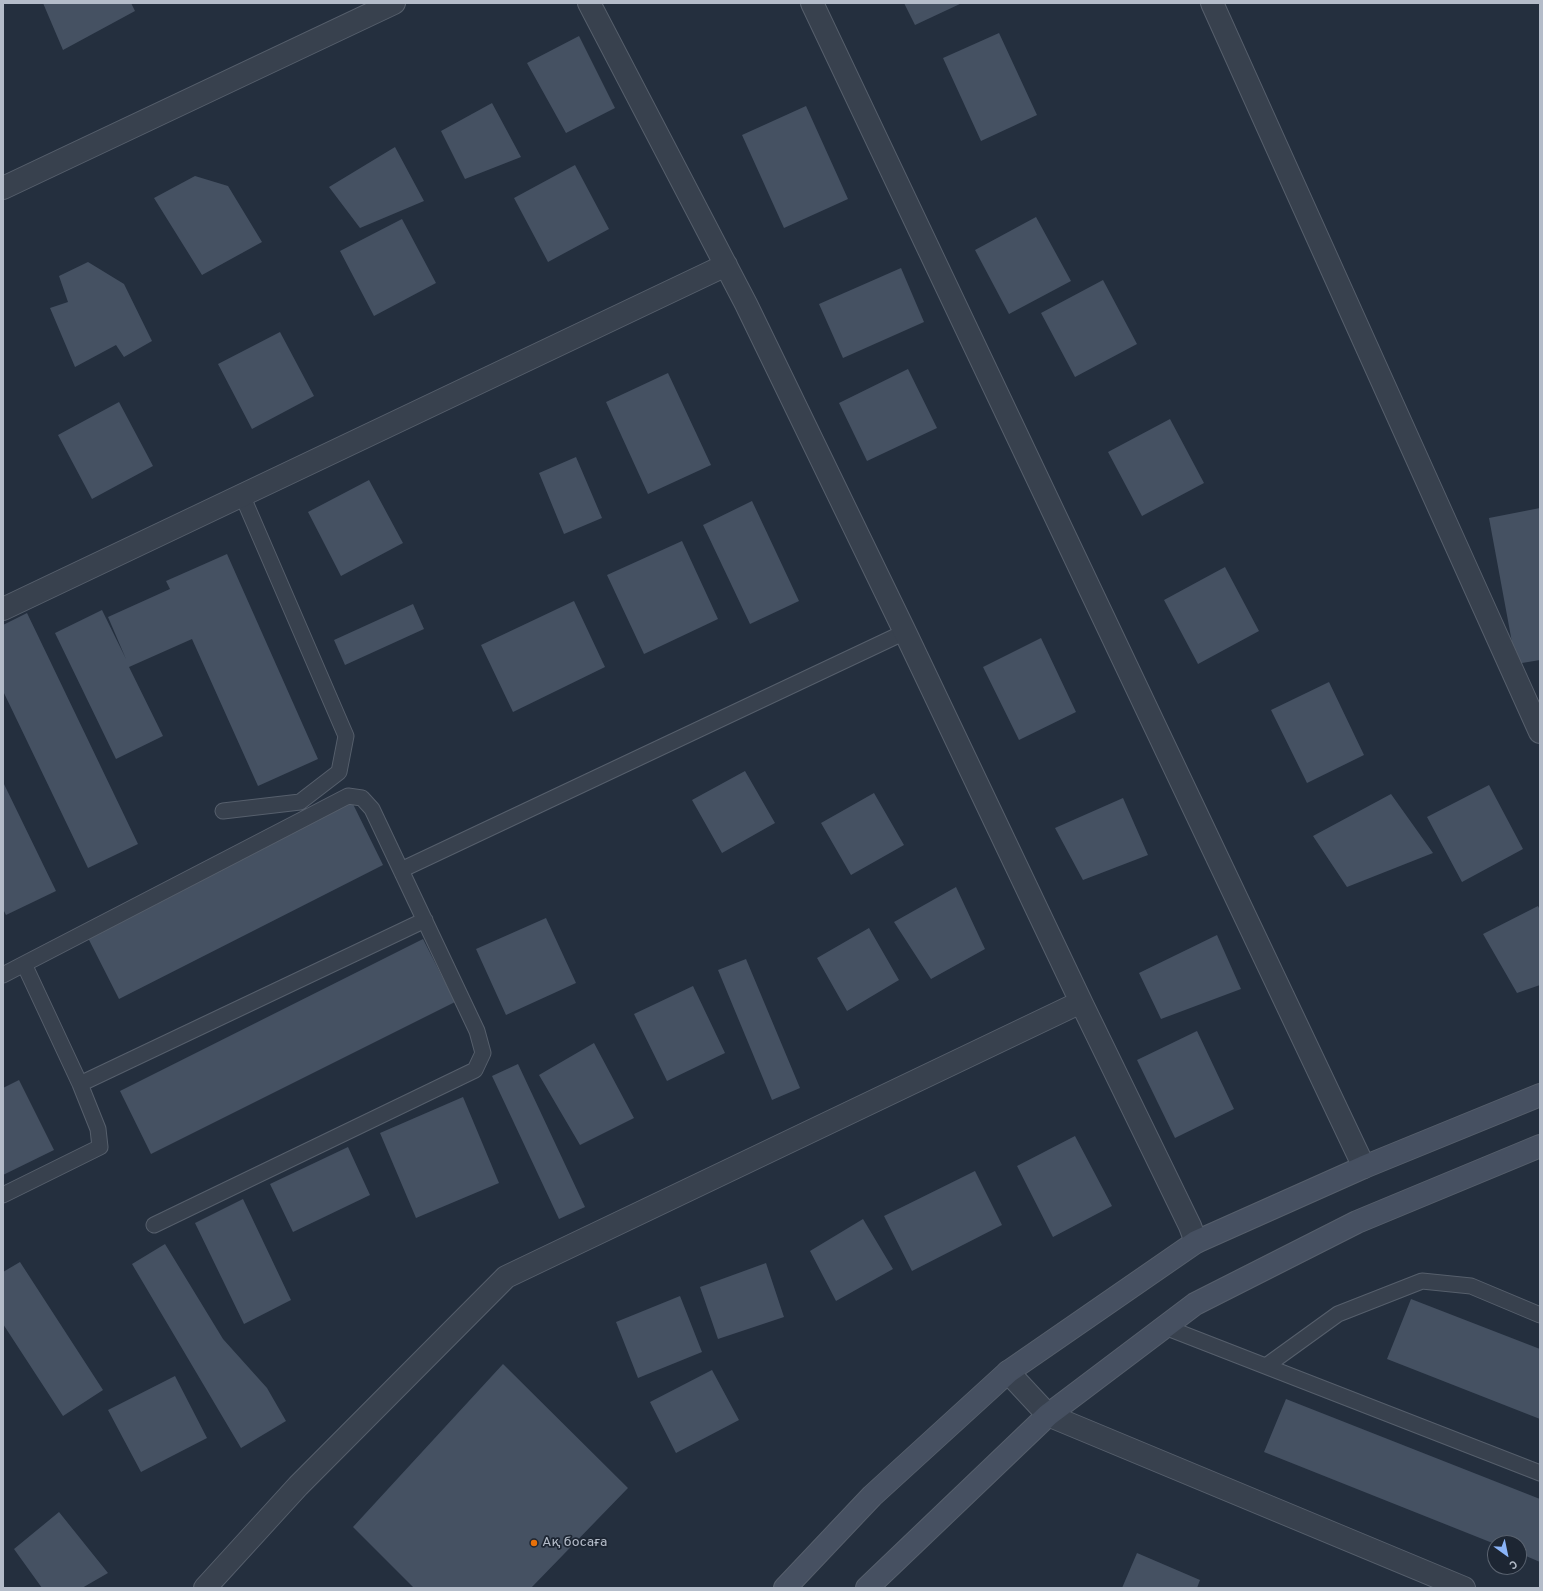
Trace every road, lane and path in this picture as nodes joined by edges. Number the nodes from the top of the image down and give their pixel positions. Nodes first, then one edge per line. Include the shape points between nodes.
1 (394, 3) edge
2 (589, 3) edge
3 (812, 3) edge
4 (1212, 3) edge
5 (3, 188) edge
6 (726, 265) junction
7 (242, 495) junction
8 (3, 609) edge
9 (905, 632) junction
10 (1540, 732) edge
11 (223, 811) dead end
12 (401, 870) junction
13 (425, 920) junction
14 (24, 964) junction
15 (3, 975) edge
16 (1081, 1002) junction
17 (80, 1084) junction
18 (1540, 1095) edge
19 (1540, 1146) edge
20 (1364, 1167) junction
21 (3, 1195) edge
22 (154, 1225) dead end
23 (1196, 1242) junction
24 (1540, 1315) edge
25 (1165, 1326) junction
26 (1266, 1366) junction
27 (1008, 1372) junction
28 (1048, 1415) junction
29 (1540, 1473) edge
30 (205, 1588) edge
31 (785, 1588) edge
32 (867, 1588) edge
33 (1464, 1588) edge

1 - 5 street
2 - 6 street
3 - 20 street
4 - 10 street
6 - 7 street
6 - 9 street
7 - 8 street
7 - 11 lane via 346,736 339,772 300,802
9 - 12 lane
9 - 16 street
12 - 13 lane
12 - 14 lane via 372,809 362,798 348,796
13 - 17 lane
13 - 22 lane via 477,1031 484,1053 475,1070
14 - 15 lane
14 - 17 lane
16 - 23 street
16 - 30 street via 506,1277 298,1486
17 - 21 lane via 98,1129 100,1147
18 - 20 main road
19 - 25 main road via 1356,1222 1195,1304
20 - 23 main road
23 - 27 main road
24 - 26 lane via 1471,1286 1422,1281 1338,1314
25 - 26 lane
25 - 28 main road
26 - 29 lane
27 - 28 street
27 - 31 main road via 872,1496
28 - 32 main road
28 - 33 street

